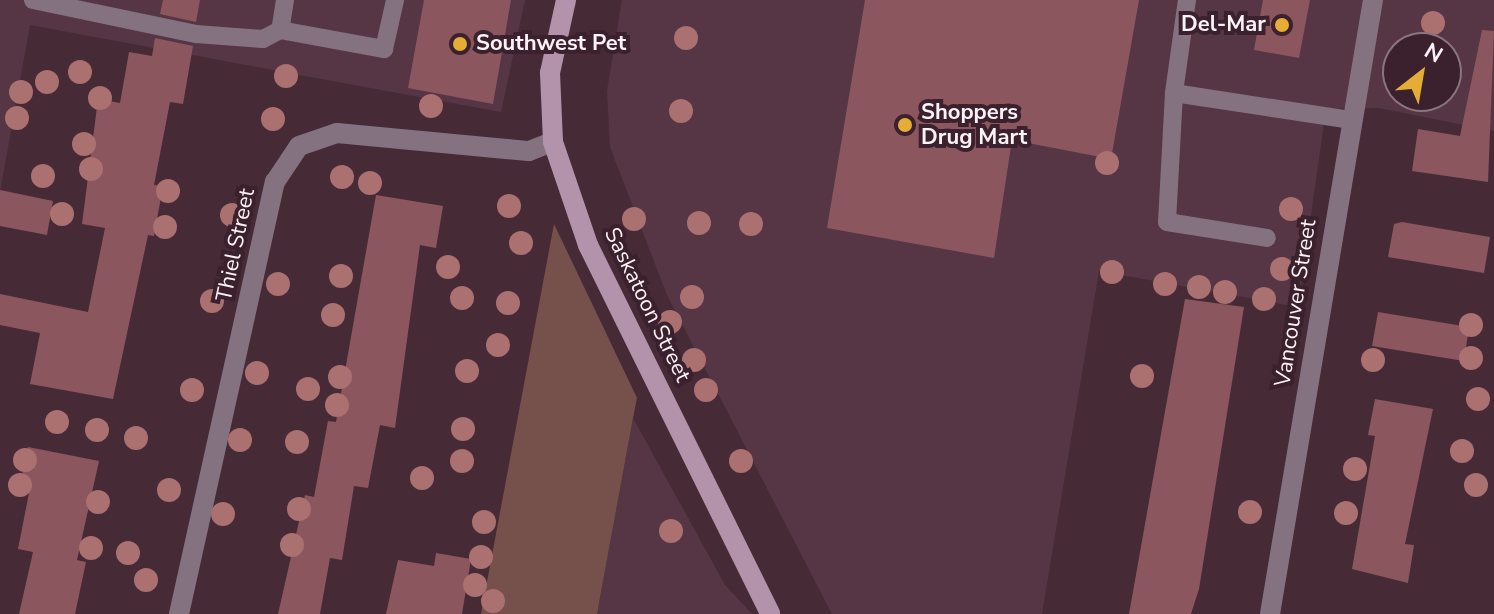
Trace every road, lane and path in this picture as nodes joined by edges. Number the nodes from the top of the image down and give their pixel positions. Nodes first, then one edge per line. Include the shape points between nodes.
1 (33, 0) edge
2 (285, 0) edge
3 (395, 0) edge
4 (566, 0) edge
5 (1187, 0) edge
6 (1373, 0) edge
7 (113, 9) edge
8 (280, 30) junction
9 (1174, 93) junction
10 (1350, 120) junction
11 (553, 142) junction
12 (1267, 238) dead end
13 (179, 614) edge
14 (770, 614) edge
15 (1270, 614) edge

1 - 7 lane
2 - 8 lane
3 - 8 lane via 384,49
4 - 11 street, Saskatoon Street via 550,73
5 - 9 lane
6 - 10 street, Vancouver Street
7 - 8 lane via 263,39
9 - 10 lane
9 - 12 lane via 1167,222
10 - 15 street, Vancouver Street
11 - 13 street, Thiel Street via 529,151 337,133 299,146 275,182
11 - 14 street, Saskatoon Street via 588,245

